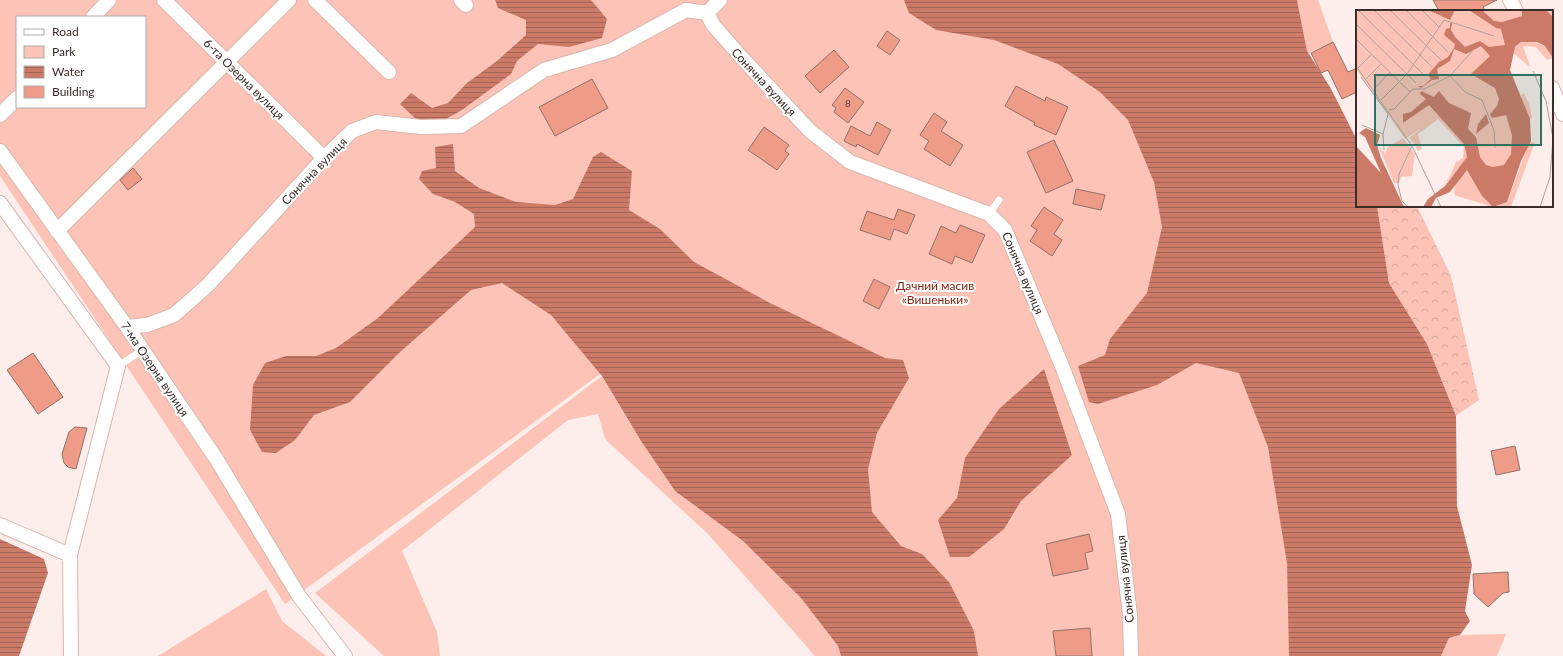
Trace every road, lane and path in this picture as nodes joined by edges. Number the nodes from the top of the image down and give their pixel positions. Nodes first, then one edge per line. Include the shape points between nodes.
1 (109, 0) edge
2 (164, 0) edge
3 (289, 0) edge
4 (315, 0) edge
5 (720, 0) edge
6 (1510, 0) edge
7 (1515, 10) edge
8 (707, 13) junction
9 (94, 16) edge
10 (226, 62) junction
11 (389, 72) dead end
12 (1553, 90) edge
13 (16, 99) edge
14 (1563, 114) edge
15 (0, 116) edge
16 (0, 150) edge
17 (324, 158) junction
18 (999, 200) dead end
19 (0, 203) edge
20 (989, 214) junction
21 (57, 231) junction
22 (127, 327) junction
23 (143, 350) junction
24 (118, 366) junction
25 (0, 525) edge
26 (70, 555) junction
27 (71, 656) edge
28 (344, 656) edge
29 (1131, 656) edge

1 - 9 street
2 - 10 street, 6-та Озерна вулиця
3 - 10 street
4 - 11 street
5 - 8 street
6 - 7 street
8 - 17 street, Сонячна вулиця via 686,10 612,50 544,70 461,126 421,127 376,122 352,131
8 - 20 street, Сонячна вулиця via 713,25 737,53 810,131 850,162
10 - 17 street, 6-та Озерна вулиця
10 - 21 street
12 - 14 street
13 - 15 street
16 - 21 street, 7-ма Озерна вулиця
17 - 22 street, Сонячна вулиця via 208,285 174,315 147,325
18 - 20 lane
19 - 24 street
20 - 29 street, Сонячна вулиця via 1006,230 1065,372 1118,514 1130,615
21 - 22 street, 7-ма Озерна вулиця
22 - 23 street, 7-ма Озерна вулиця
23 - 24 lane
23 - 28 street, 7-ма Озерна вулиця via 217,460 298,596
24 - 26 street
25 - 26 street
26 - 27 street

